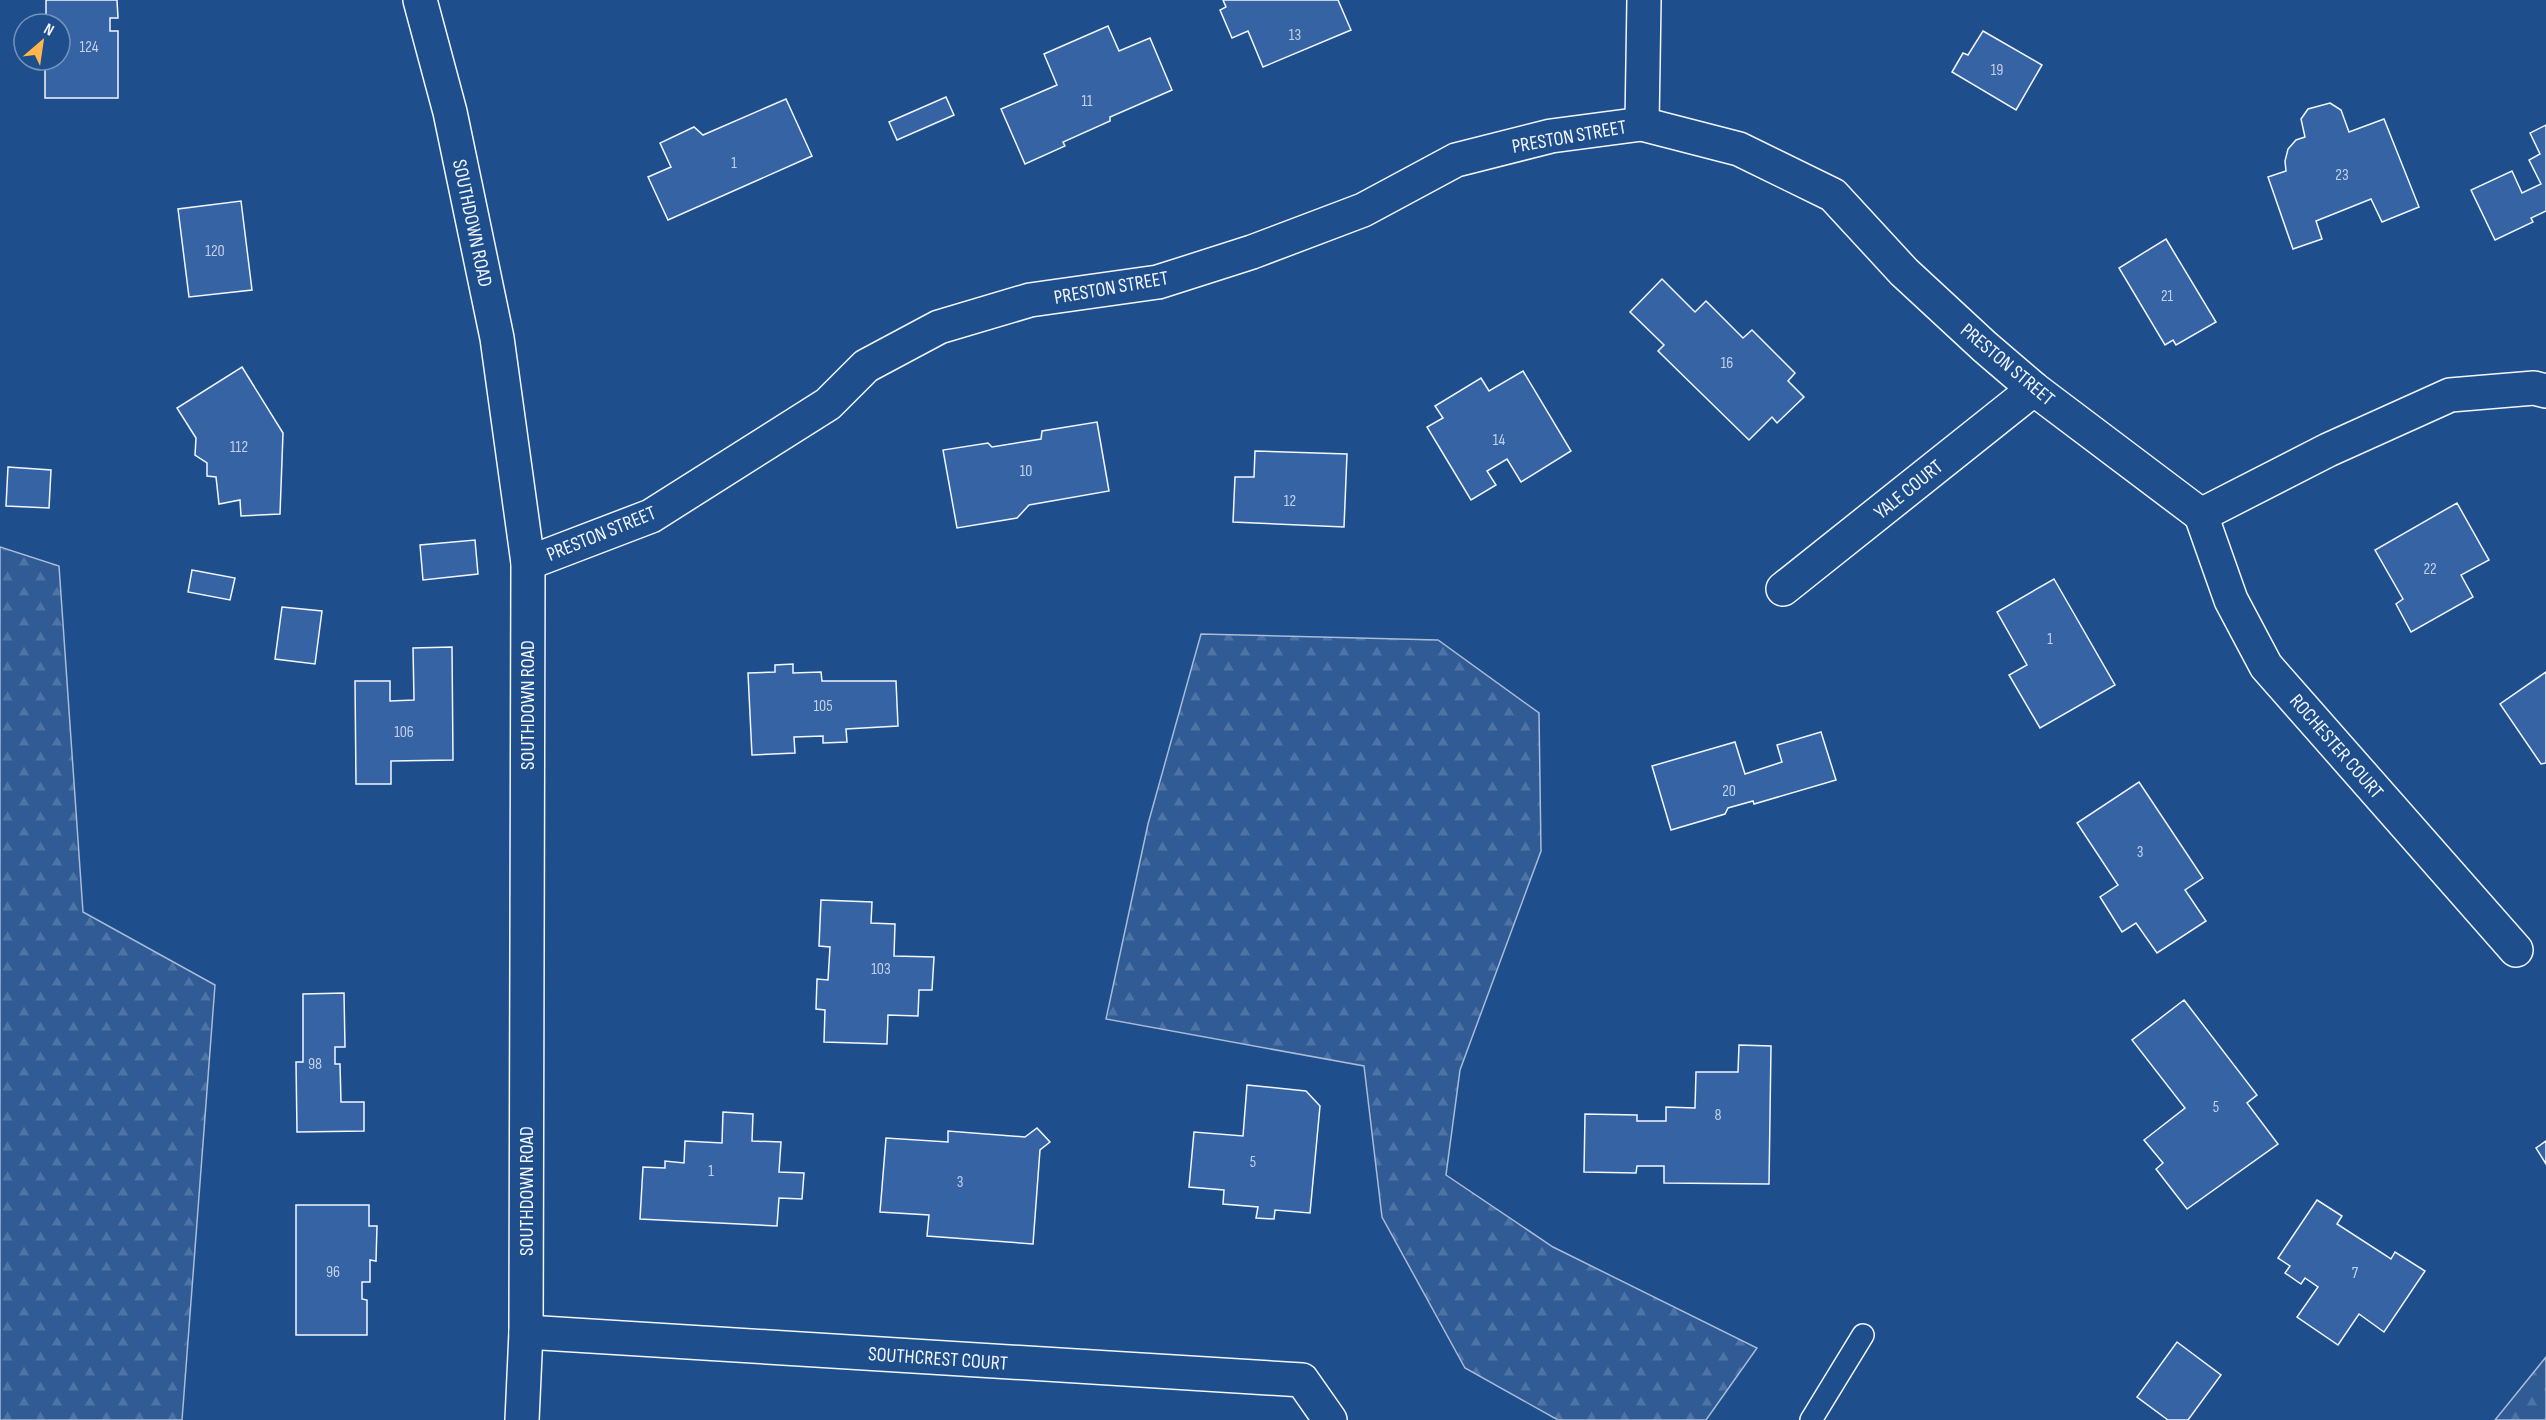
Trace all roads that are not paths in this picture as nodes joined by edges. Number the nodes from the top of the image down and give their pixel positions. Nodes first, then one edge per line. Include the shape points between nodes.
1 (420, 0) edge
2 (1644, 0) edge
3 (1642, 124) junction
4 (2034, 389) junction
5 (2546, 391) edge
6 (2201, 515) junction
7 (528, 563) junction
8 (1783, 590) dead end
9 (2516, 950) dead end
10 (526, 1332) junction
11 (1863, 1335) dead end
12 (522, 1420) edge
13 (1330, 1420) edge
14 (1811, 1420) edge

1 - 7 street, SOUTHDOWN ROAD via 450,112 497,338
2 - 3 street
3 - 4 street, PRESTON STREET via 1739,149 1833,195 1904,273
3 - 7 street, PRESTON STREET via 1551,136 1456,160 1362,210 1158,282 1030,300 939,327 866,366 828,404 651,516
4 - 6 street, PRESTON STREET
4 - 8 street, YALE COURT
5 - 6 street via 2534,388 2450,395 2328,450
6 - 9 street, ROCHESTER COURT via 2231,600 2266,666
7 - 10 street, SOUTHDOWN ROAD
10 - 12 street, SOUTHDOWN ROAD
10 - 13 street, SOUTHCREST COURT via 1302,1380
11 - 14 lane

